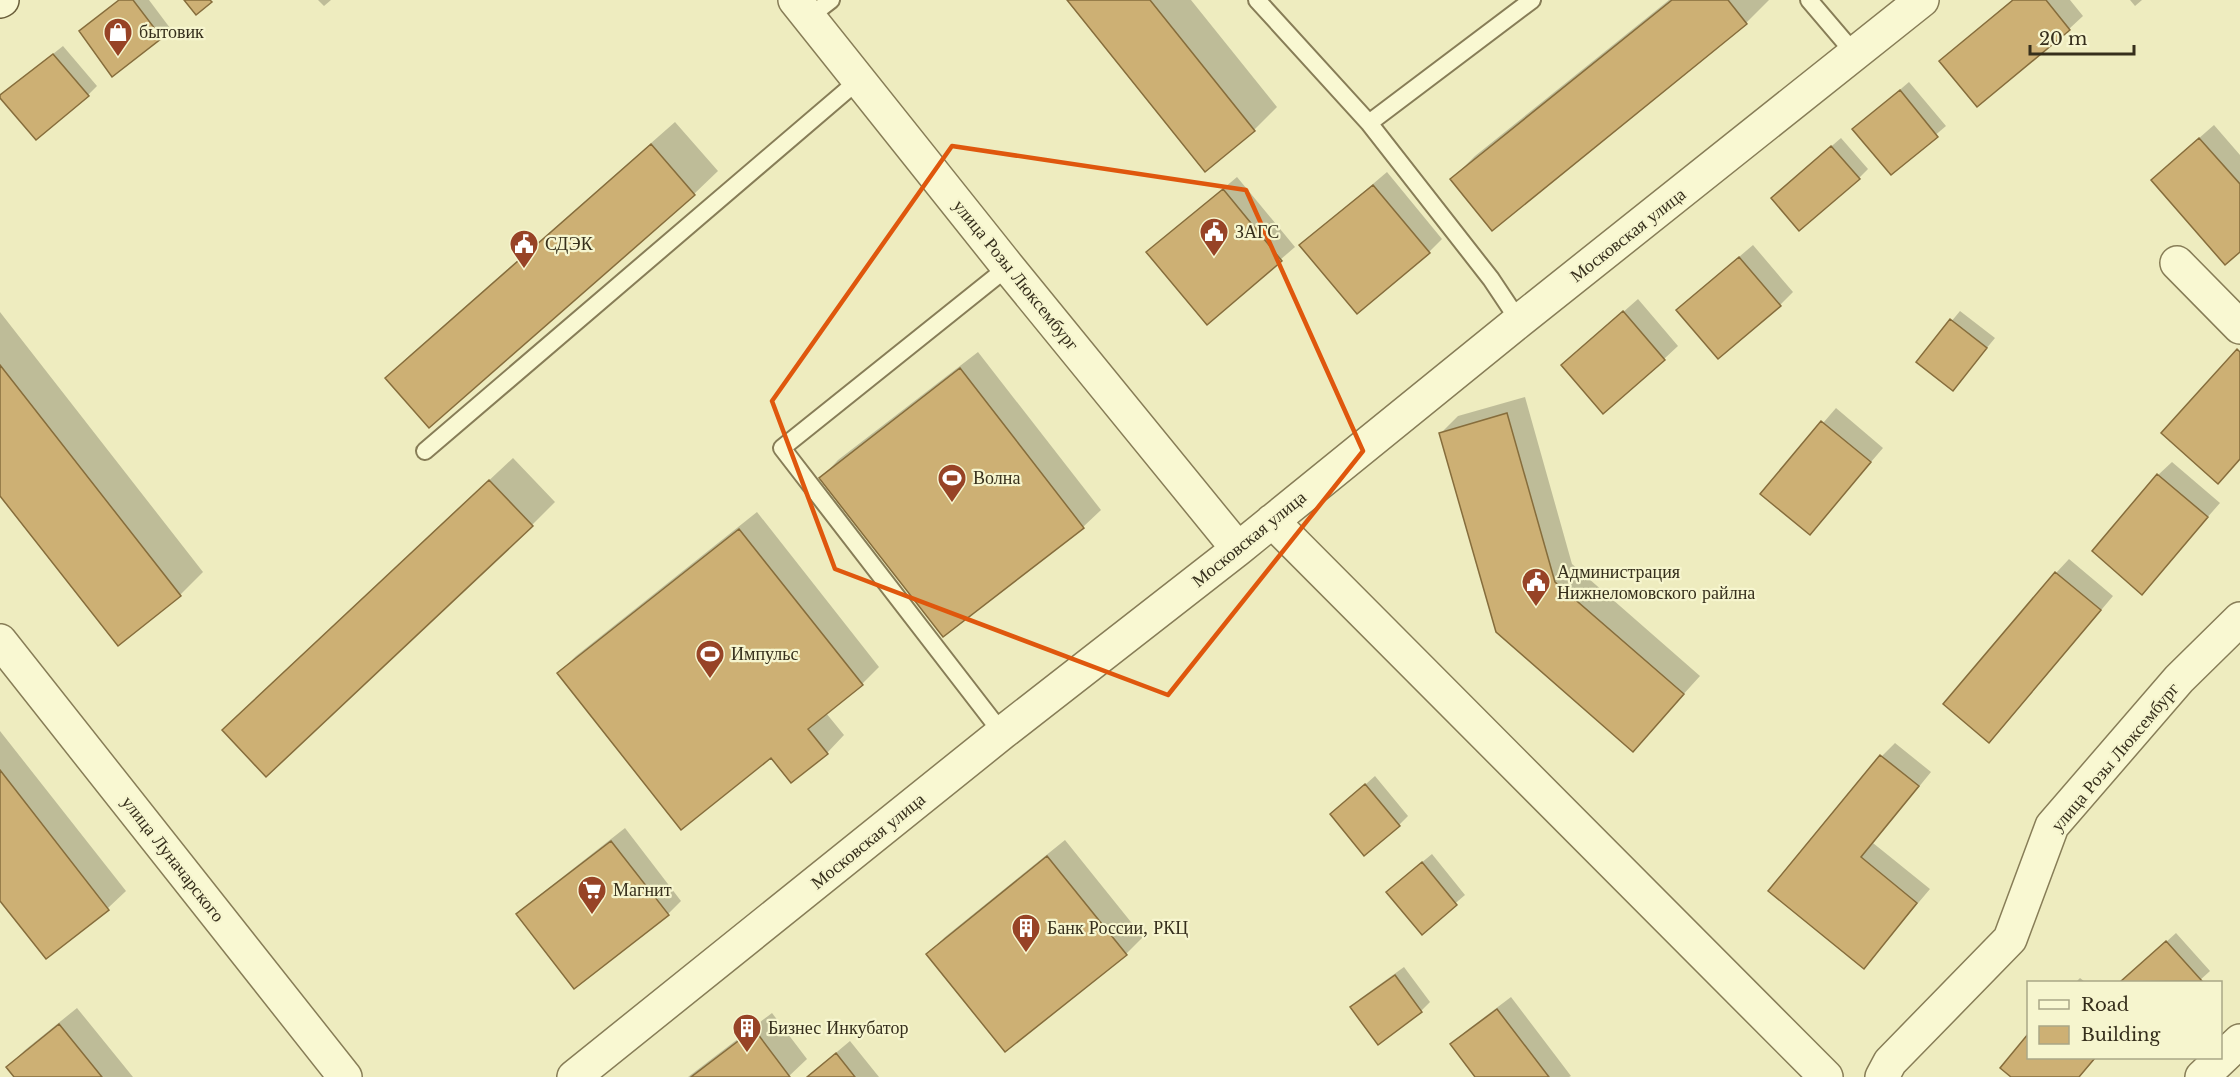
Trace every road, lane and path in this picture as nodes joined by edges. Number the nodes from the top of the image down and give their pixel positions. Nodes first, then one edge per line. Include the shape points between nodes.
1 (1257, 0) edge
2 (1533, 0) edge
3 (1809, 0) edge
4 (1922, 0) edge
5 (812, 6) edge
6 (1856, 54) junction
7 (860, 79) junction
8 (1369, 123) junction
9 (2177, 263) dead end
10 (1008, 267) junction
11 (1519, 321) junction
12 (2240, 327) edge
13 (425, 451) dead end
14 (1272, 521) junction
15 (1238, 549) junction
16 (2240, 619) edge
17 (0, 641) edge
18 (1002, 733) junction
19 (2240, 1041) edge
20 (2222, 1058) edge
21 (2221, 1059) edge
22 (345, 1077) edge
23 (574, 1077) edge
24 (1826, 1077) edge
25 (1882, 1077) edge
26 (2202, 1077) edge

1 - 8 lane
2 - 8 lane
3 - 6 lane
4 - 6 street, Московская улица
5 - 7 street, улица Розы Люксембург
6 - 11 street, Московская улица
7 - 10 street, улица Розы Люксембург
7 - 13 lane
8 - 11 lane via 1491,279
9 - 12 street
10 - 15 street, улица Розы Люксембург
10 - 18 lane via 782,448
11 - 14 street, Московская улица
14 - 15 street, Московская улица
14 - 24 street
15 - 18 street, Московская улица
16 - 25 street, улица Розы Люксембург via 2179,680 2052,826 2010,939 1890,1062
17 - 22 street, улица Луначарского
18 - 23 street, Московская улица
19 - 20 street
21 - 26 street

